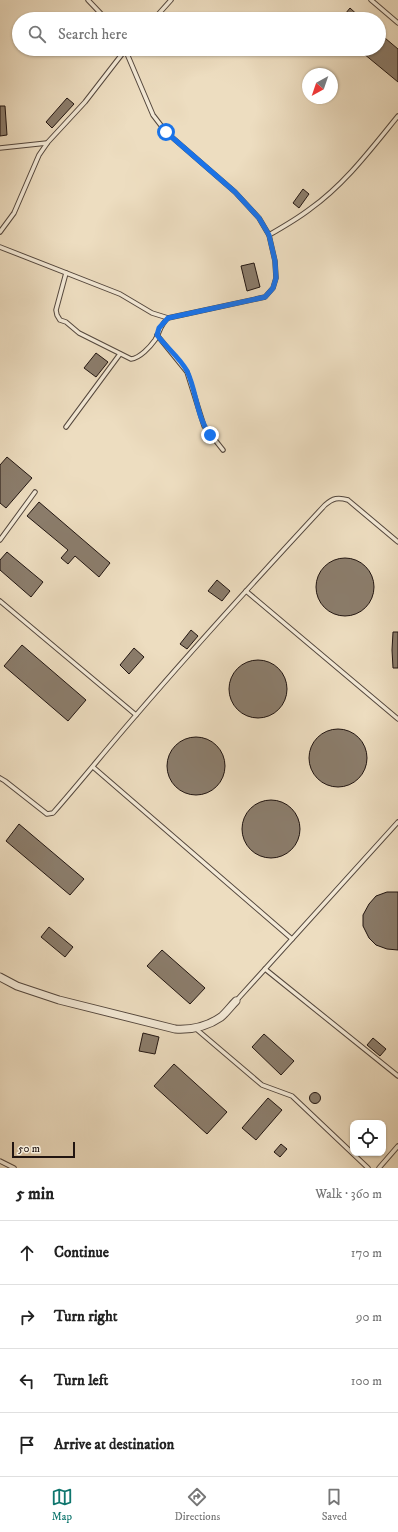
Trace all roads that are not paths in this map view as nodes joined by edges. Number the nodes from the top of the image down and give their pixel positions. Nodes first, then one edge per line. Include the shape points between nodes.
1 (88, 0) edge
2 (171, 0) edge
3 (371, 0) edge
4 (99, 12) edge
5 (160, 12) edge
6 (385, 12) edge
7 (386, 13) edge
8 (398, 23) edge
9 (120, 56) edge
10 (128, 56) edge
11 (398, 116) edge
12 (47, 143) junction
13 (0, 148) edge
14 (0, 232) edge
15 (269, 235) junction
16 (0, 247) edge
17 (66, 273) junction
18 (168, 318) junction
19 (157, 335) junction
20 (120, 354) junction
21 (66, 427) dead end
22 (223, 450) dead end
23 (35, 492) dead end
24 (0, 540) edge
25 (398, 542) edge
26 (246, 591) junction
27 (0, 601) edge
28 (136, 715) junction
29 (398, 720) edge
30 (93, 767) junction
31 (0, 778) edge
32 (398, 822) edge
33 (292, 939) junction
34 (265, 969) junction
35 (0, 977) edge
36 (236, 1001) joint
37 (195, 1028) junction
38 (398, 1076) edge
39 (398, 1146) edge
40 (0, 1161) edge
41 (14, 1168) edge
42 (368, 1168) edge
43 (379, 1168) edge

1 - 4 lane
2 - 5 lane
3 - 6 lane
7 - 8 lane
9 - 12 lane via 85,102
10 - 15 lane via 153,115 166,132 235,192 259,218
11 - 15 lane via 338,185 310,210
12 - 13 lane
12 - 14 lane via 39,155 14,213
15 - 18 lane via 276,278 273,288 265,297
16 - 17 lane
17 - 18 lane via 120,294 152,313
17 - 20 lane via 56,310 60,320
18 - 19 lane via 159,328
19 - 20 lane via 137,358 131,359
19 - 22 lane via 187,372 204,426
20 - 21 lane
23 - 24 lane
25 - 26 lane via 348,500 339,497 332,499
26 - 28 lane
26 - 29 lane
27 - 28 lane
28 - 30 lane
30 - 31 lane via 53,813 47,814
30 - 33 lane
32 - 33 lane
33 - 34 lane
34 - 36 lane
34 - 38 lane
35 - 37 street via 17,986 59,1000 175,1029
36 - 37 street via 220,1017
37 - 42 lane via 262,1084 292,1096
39 - 43 lane
40 - 41 lane

